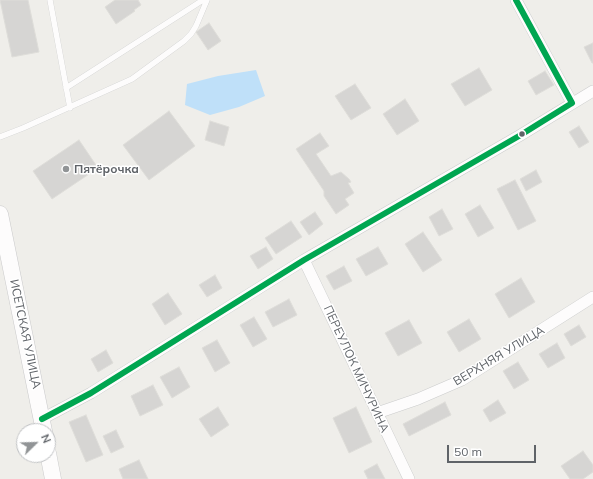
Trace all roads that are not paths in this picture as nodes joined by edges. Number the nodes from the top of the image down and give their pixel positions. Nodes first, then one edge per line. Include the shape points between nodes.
1 (50, 0) edge
2 (203, 0) edge
3 (207, 0) edge
4 (516, 0) edge
5 (66, 88) junction
6 (593, 91) edge
7 (572, 103) junction
8 (70, 108) junction
9 (0, 137) edge
10 (0, 214) edge
11 (304, 260) junction
12 (593, 296) edge
13 (377, 413) junction
14 (43, 423) edge
15 (46, 423) edge
16 (50, 463) edge
17 (53, 479) edge
18 (409, 479) edge

1 - 5 lane
2 - 5 lane
3 - 8 lane via 192,34 184,41 132,79
4 - 7 street
5 - 8 lane
6 - 7 street
7 - 11 street
8 - 9 lane
10 - 14 main road, ИСЕТСКАЯ УЛИЦА
11 - 13 street, ПЕРЕУЛОК МИЧУРИНА
11 - 15 street
12 - 13 street, ВЕРХНЯЯ УЛИЦА via 462,380
13 - 18 street, ПЕРЕУЛОК МИЧУРИНА
16 - 17 main road

